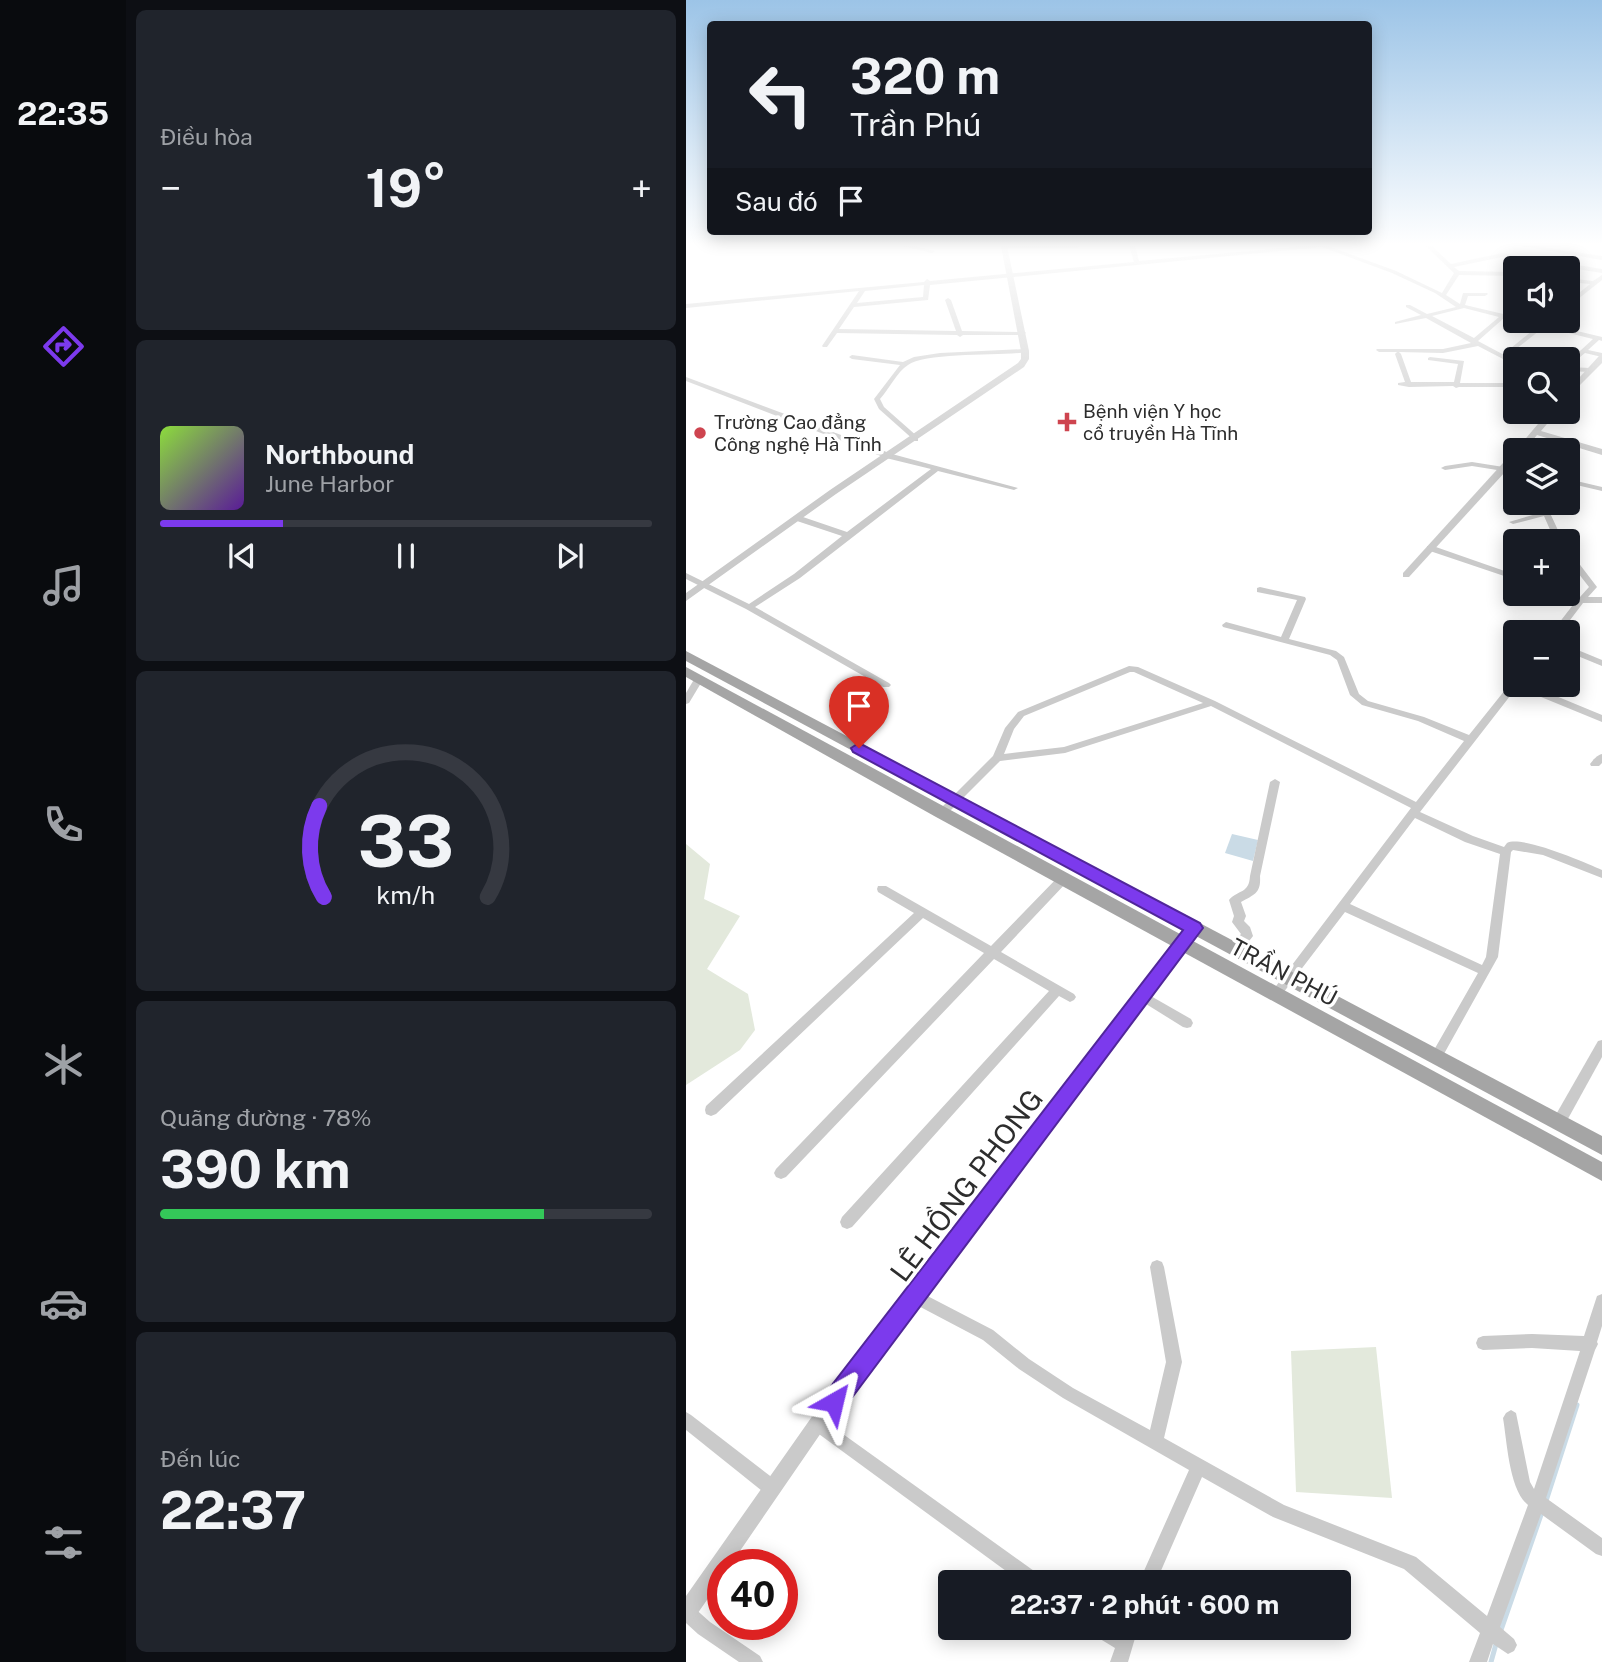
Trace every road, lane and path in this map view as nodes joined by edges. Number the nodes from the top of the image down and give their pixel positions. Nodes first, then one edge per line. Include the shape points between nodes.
1 (840, 324) edge
2 (956, 324) edge
3 (1021, 324) edge
4 (1440, 324) edge
5 (1495, 324) edge
6 (835, 331) junction
7 (1580, 332) edge
8 (1023, 333) junction
9 (1534, 333) edge
10 (939, 334) junction
11 (960, 335) junction
12 (1600, 338) edge
13 (1475, 343) junction
14 (825, 346) dead end
15 (1516, 347) edge
16 (1379, 350) dead end
17 (1025, 351) junction
18 (1584, 351) junction
19 (1398, 354) dead end
20 (940, 355) junction
21 (1580, 355) edge
22 (1602, 356) edge
23 (852, 357) dead end
24 (1503, 358) edge
25 (1430, 359) dead end
26 (904, 364) junction
27 (1580, 369) edge
28 (1590, 370) junction
29 (686, 379) edge
30 (1580, 381) edge
31 (1400, 384) dead end
32 (1503, 384) edge
33 (1409, 385) junction
34 (1456, 386) junction
35 (1543, 424) edge
36 (1538, 430) junction
37 (1531, 438) edge
38 (1559, 438) edge
39 (915, 439) junction
40 (1580, 445) edge
41 (1602, 446) edge
42 (1602, 452) edge
43 (888, 456) junction
44 (1445, 468) dead end
45 (1503, 468) joint
46 (935, 470) junction
47 (1580, 484) edge
48 (1013, 488) dead end
49 (1602, 489) edge
50 (1539, 515) edge
51 (797, 518) junction
52 (1513, 522) dead end
53 (850, 536) junction
54 (1430, 548) junction
55 (1580, 570) edge
56 (1503, 573) edge
57 (1406, 575) dead end
58 (686, 576) edge
59 (706, 585) junction
60 (1260, 590) dead end
61 (686, 598) edge
62 (1581, 600) junction
63 (1602, 600) edge
64 (749, 607) junction
65 (1565, 620) edge
66 (1226, 625) dead end
67 (1284, 640) junction
68 (1580, 654) edge
69 (686, 655) edge
70 (1602, 663) edge
71 (692, 675) edge
72 (886, 685) dead end
73 (1505, 697) edge
74 (1549, 697) edge
75 (686, 701) edge
76 (1212, 702) junction
77 (1602, 719) edge
78 (1471, 740) junction
79 (997, 758) junction
80 (1275, 782) dead end
81 (954, 800) junction
82 (1415, 810) junction
83 (941, 813) junction
84 (1506, 852) junction
85 (1602, 874) edge
86 (1063, 879) junction
87 (882, 889) dead end
88 (1343, 906) junction
89 (922, 912) junction
90 (1194, 928) junction
91 (1182, 943) junction
92 (1233, 948) junction
93 (993, 952) junction
94 (1485, 971) junction
95 (1289, 978) junction
96 (1058, 989) junction
97 (1276, 994) junction
98 (1142, 996) junction
99 (1070, 997) dead end
100 (1187, 1023) dead end
101 (1602, 1045) edge
102 (1436, 1057) junction
103 (711, 1110) dead end
104 (1559, 1122) junction
105 (1602, 1146) edge
106 (1602, 1171) edge
107 (781, 1172) dead end
108 (847, 1222) dead end
109 (1157, 1267) dead end
110 (914, 1296) junction
111 (1602, 1301) edge
112 (1483, 1343) dead end
113 (1591, 1344) junction
114 (1511, 1418) dead end
115 (686, 1420) edge
116 (817, 1424) junction
117 (1155, 1441) junction
118 (1199, 1466) junction
119 (772, 1488) junction
120 (1540, 1504) junction
121 (1602, 1548) edge
122 (1018, 1570) edge
123 (1152, 1570) edge
124 (686, 1613) edge
125 (1490, 1630) junction
126 (1126, 1640) edge
127 (1508, 1645) dead end
128 (754, 1662) edge
129 (1119, 1662) edge
130 (1478, 1662) edge

1 - 6 street
2 - 11 street
3 - 8 street
4 - 13 street
5 - 13 street
6 - 10 street
6 - 14 street
7 - 12 street
8 - 11 street
8 - 17 street
9 - 15 street
10 - 11 street
10 - 20 street
12 - 18 street
13 - 16 street via 1443,351
13 - 24 street
17 - 20 street
17 - 39 street via 1020,365
18 - 21 street
18 - 22 street
19 - 33 street
20 - 26 street
22 - 28 street
23 - 26 street
25 - 34 street via 1462,362
26 - 39 street via 877,399
27 - 28 street
28 - 30 street
29 - 43 street
31 - 33 street
32 - 34 street
33 - 34 street
35 - 36 street
36 - 37 street
36 - 38 street
36 - 41 street
39 - 43 street
40 - 42 street
43 - 46 street
43 - 51 street
44 - 45 street via 1472,464
45 - 54 street
46 - 48 street
46 - 53 street
47 - 49 street
50 - 52 street
51 - 53 street
51 - 59 street
53 - 64 street
54 - 56 street
54 - 57 street
55 - 62 street via 1593,587
58 - 59 street
59 - 61 street
59 - 64 street
60 - 67 street via 1302,598
62 - 63 street
62 - 65 street
64 - 72 street
66 - 67 street
67 - 78 street via 1338,655 1355,695 1365,703
68 - 70 street
69 - 81 main road, TRẦN PHÚ
71 - 75 street
71 - 83 main road, TRẦN PHÚ
73 - 78 street
74 - 77 street
76 - 79 street via 1065,750
76 - 79 street via 1129,669 1021,714
76 - 82 street
78 - 82 street
79 - 81 street
80 - 92 street via 1255,886 1235,900 1238,922 1247,936
81 - 83 street
81 - 90 main road, TRẦN PHÚ
82 - 84 street via 1469,839
82 - 88 street
83 - 86 main road, TRẦN PHÚ
84 - 85 street via 1510,846 1521,845
84 - 94 street via 1492,957
86 - 91 main road, TRẦN PHÚ
86 - 93 street
87 - 89 street
88 - 94 street
88 - 95 street
89 - 93 street
89 - 103 street
90 - 91 street, LÊ HỒNG PHONG
90 - 92 main road, TRẦN PHÚ
91 - 97 main road, TRẦN PHÚ
91 - 98 street, LÊ HỒNG PHONG
92 - 95 main road, TRẦN PHÚ
93 - 96 street
93 - 107 street
94 - 102 street
95 - 97 street
95 - 102 main road, TRẦN PHÚ
96 - 99 street
96 - 108 street
97 - 106 main road, TRẦN PHÚ
98 - 100 street
98 - 110 street, LÊ HỒNG PHONG
101 - 104 street
102 - 104 main road, TRẦN PHÚ
104 - 105 main road, TRẦN PHÚ
109 - 117 street via 1174,1362
110 - 116 street, LÊ HỒNG PHONG
110 - 117 street via 988,1335 1068,1393
111 - 113 street
112 - 113 street
113 - 120 street
114 - 120 street via 1522,1483
115 - 119 street
116 - 119 street, LÊ HỒNG PHONG
116 - 122 street
117 - 118 street
118 - 123 street
118 - 125 street via 1279,1511 1410,1563
119 - 124 street, LÊ HỒNG PHONG
120 - 121 street
120 - 125 street
124 - 128 street
125 - 127 street
125 - 130 street
126 - 129 street

